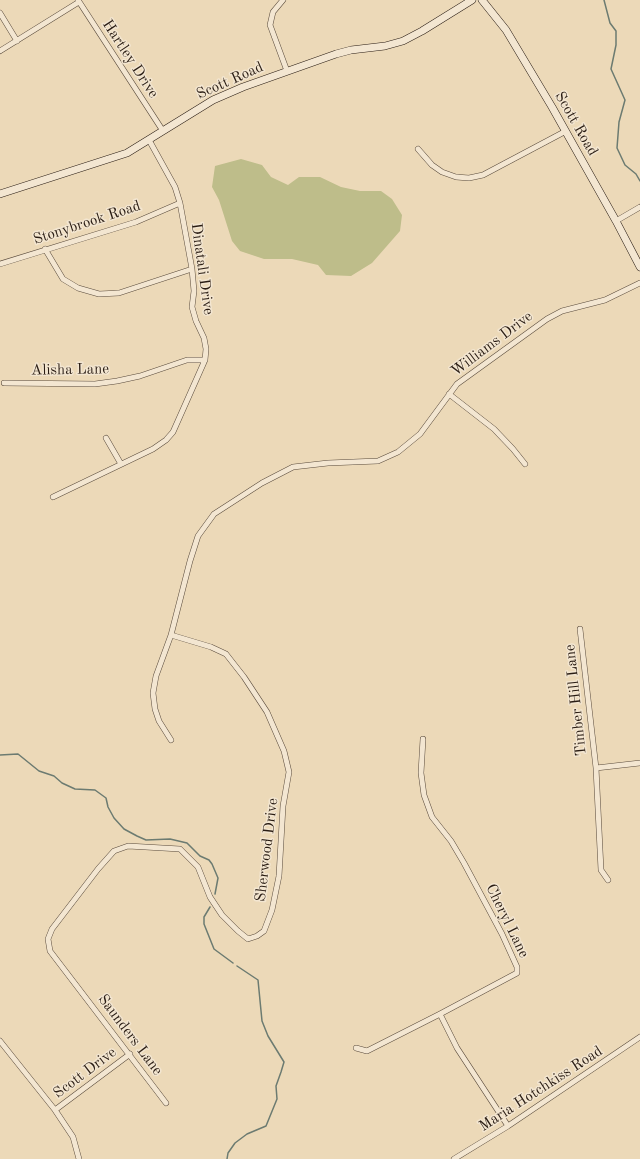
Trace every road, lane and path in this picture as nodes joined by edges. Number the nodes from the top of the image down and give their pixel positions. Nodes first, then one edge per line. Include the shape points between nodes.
1 (283, 0) edge
2 (472, 0) edge
3 (482, 0) edge
4 (78, 1) edge
5 (0, 13) edge
6 (17, 41) junction
7 (0, 51) edge
8 (287, 71) junction
9 (163, 131) junction
10 (566, 131) junction
11 (149, 140) junction
12 (418, 149) dead end
13 (0, 194) edge
14 (180, 203) junction
15 (640, 207) edge
16 (616, 221) junction
17 (46, 249) junction
18 (0, 264) edge
19 (640, 267) edge
20 (192, 269) junction
21 (640, 283) edge
22 (205, 360) junction
23 (4, 383) dead end
24 (449, 394) junction
25 (106, 438) dead end
26 (121, 464) junction
27 (525, 464) dead end
28 (53, 497) dead end
29 (580, 629) dead end
30 (171, 635) junction
31 (423, 739) dead end
32 (171, 740) dead end
33 (640, 764) edge
34 (596, 768) junction
35 (608, 880) dead end
36 (74, 981) joint
37 (440, 1014) junction
38 (640, 1038) edge
39 (0, 1041) edge
40 (356, 1048) dead end
41 (130, 1054) junction
42 (166, 1103) dead end
43 (55, 1110) junction
44 (508, 1126) junction
45 (79, 1159) edge
46 (454, 1159) edge

1 - 8 street via 273,12 270,25
2 - 8 main road, Scott Road via 403,40 380,47 344,52
3 - 10 main road, Scott Road via 506,30
4 - 6 street
4 - 9 street, Hartley Drive
5 - 6 street
6 - 7 street
8 - 9 main road, Scott Road via 224,95
9 - 11 main road, Scott Road
10 - 12 street via 484,175 470,178 442,172
10 - 16 main road, Scott Road
11 - 13 main road, Scott Road via 117,157
11 - 14 street, Dinatali Drive via 175,187
14 - 17 street, Stonybrook Road via 136,222
14 - 20 street, Dinatali Drive
15 - 16 street
16 - 19 main road, Scott Road
17 - 18 street, Stonybrook Road
17 - 20 street via 63,279 78,288 99,294 119,293
20 - 22 street, Dinatali Drive via 192,307 204,338
21 - 24 street, Williams Drive via 606,300 562,311 547,319 457,384
22 - 23 street, Alisha Lane via 187,360 140,376 102,383
22 - 26 street, Dinatali Drive via 166,440
24 - 27 street via 494,429
24 - 30 street, Williams Drive via 420,434 398,452 378,461 328,462 293,467 262,483 214,514 198,536
25 - 26 street
26 - 28 street, Dinatali Drive
29 - 34 street, Timber Hill Lane
30 - 32 street, Williams Drive via 156,676 153,693 159,721
30 - 36 street, Sherwood Drive via 226,654 267,712 284,751 290,772 282,806 279,876 272,910 264,930 257,936 248,938 215,906 198,868 180,849 128,846 114,851 52,929 48,939 50,951
31 - 37 street, Cheryl Lane via 421,773 424,795 432,817 464,863 517,967 517,973
33 - 34 street, Timber Hill Lane
34 - 35 street, Timber Hill Lane via 601,870
36 - 41 street, Saunders Lane
37 - 40 street, Cheryl Lane via 367,1051
37 - 44 street via 457,1048
38 - 44 street, Maria Hotchkiss Road
39 - 43 street
41 - 42 street, Saunders Lane
41 - 43 street, Scott Drive
43 - 45 street via 73,1137
44 - 46 street, Maria Hotchkiss Road

